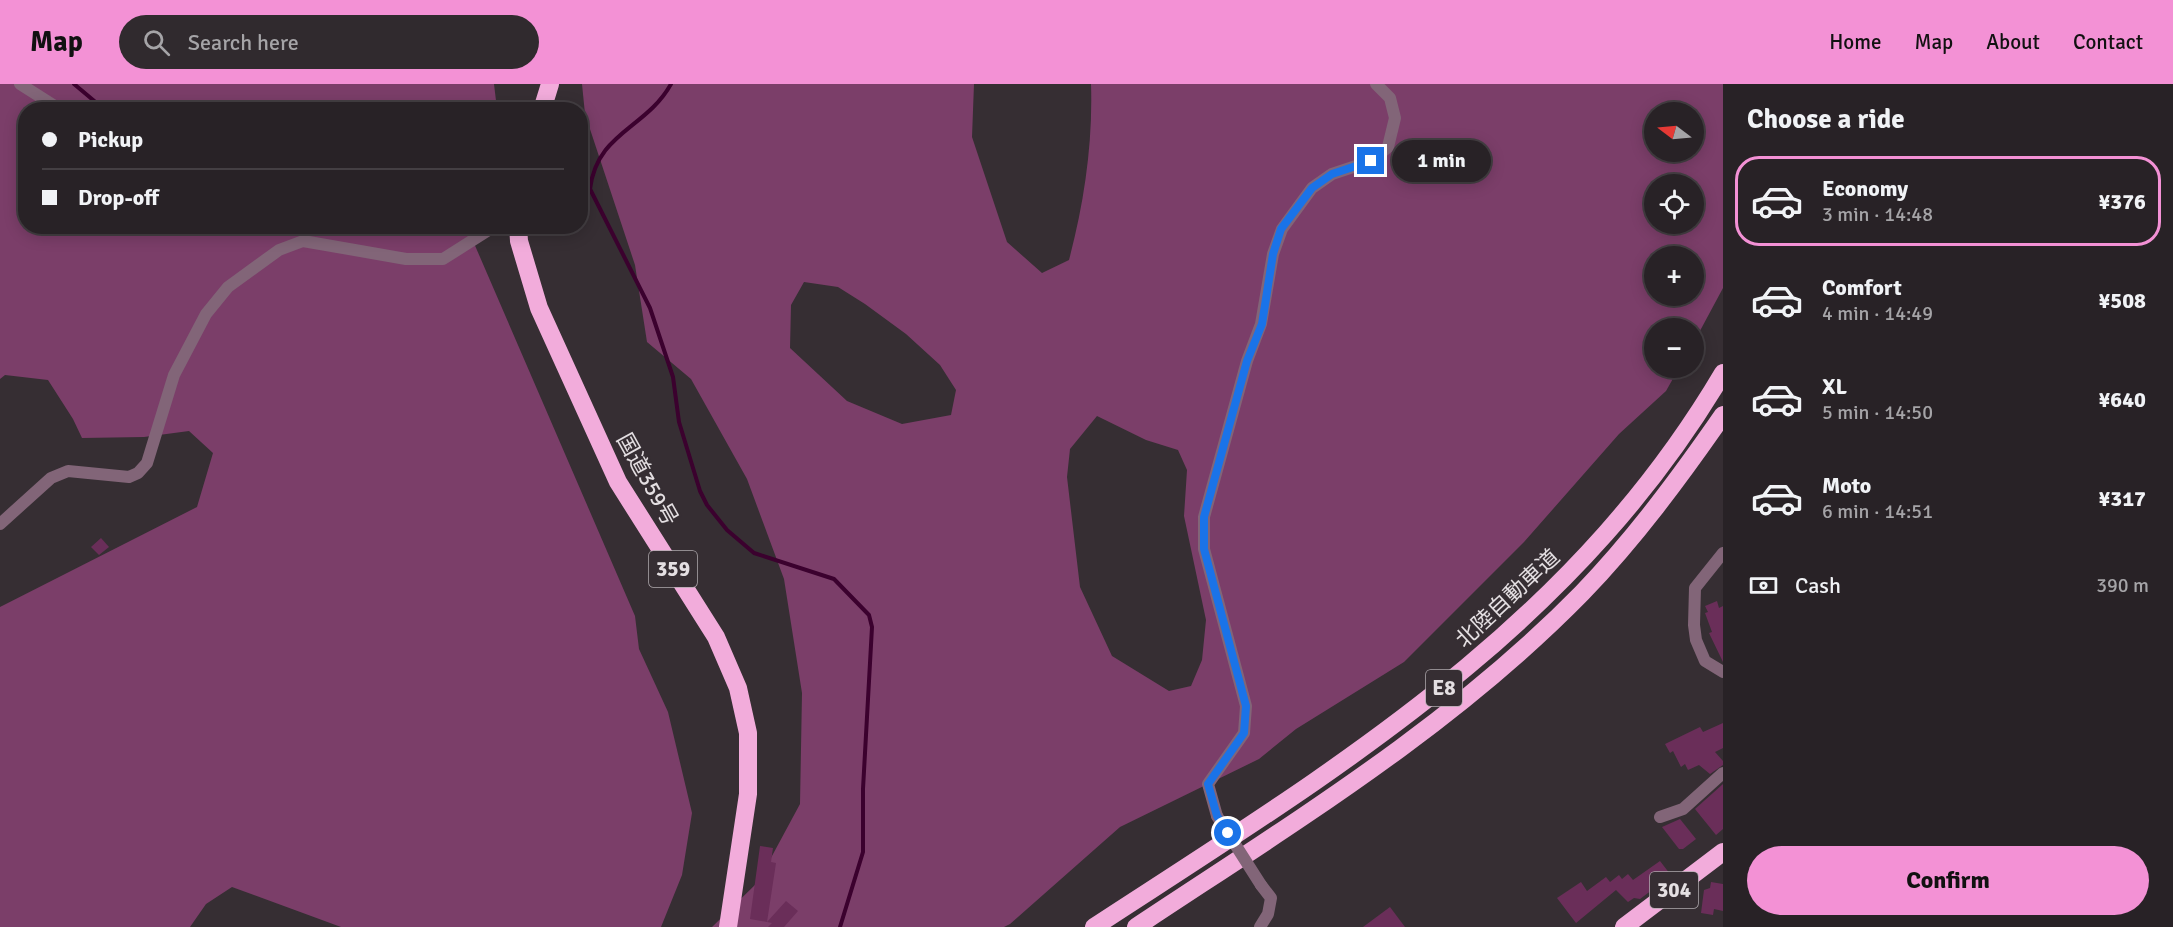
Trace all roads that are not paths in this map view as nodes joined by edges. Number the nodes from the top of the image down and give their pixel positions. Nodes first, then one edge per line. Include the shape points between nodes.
1 (20, 84) edge
2 (550, 84) edge
3 (1376, 84) edge
4 (48, 102) edge
5 (544, 102) edge
6 (482, 234) edge
7 (519, 234) edge
8 (1723, 373) edge
9 (1723, 415) edge
10 (0, 524) edge
11 (1723, 553) edge
12 (1723, 672) edge
13 (1723, 773) edge
14 (1660, 817) dead end
15 (1723, 852) edge
16 (728, 927) edge
17 (1094, 927) edge
18 (1136, 927) edge
19 (1260, 927) edge
20 (1624, 927) edge

1 - 4 street
2 - 5 highway
3 - 19 street, bridge via 1390,98 1395,118 1389,147 1371,161 1332,174 1312,188 1281,229 1262,324 1247,361 1204,517 1204,549 1246,706 1244,733 1208,784 1217,816 1271,898
6 - 10 street via 443,259 406,260 303,241 279,250 228,287 206,314 174,375 147,463 138,473 129,477 68,471 51,478
7 - 16 highway, 国道359号 / 359 via 539,308 618,482 716,636 738,688 748,733 748,794
8 - 17 highway, 北陸自動車道 / E8 via 1666,459 1622,516 1510,632 1449,684 1342,763
9 - 18 highway, 北陸自動車道 / E8 via 1639,529 1583,592 1524,649 1411,742
11 - 12 street via 1695,588 1694,625 1705,661
13 - 14 street via 1683,809
15 - 20 highway, 304

